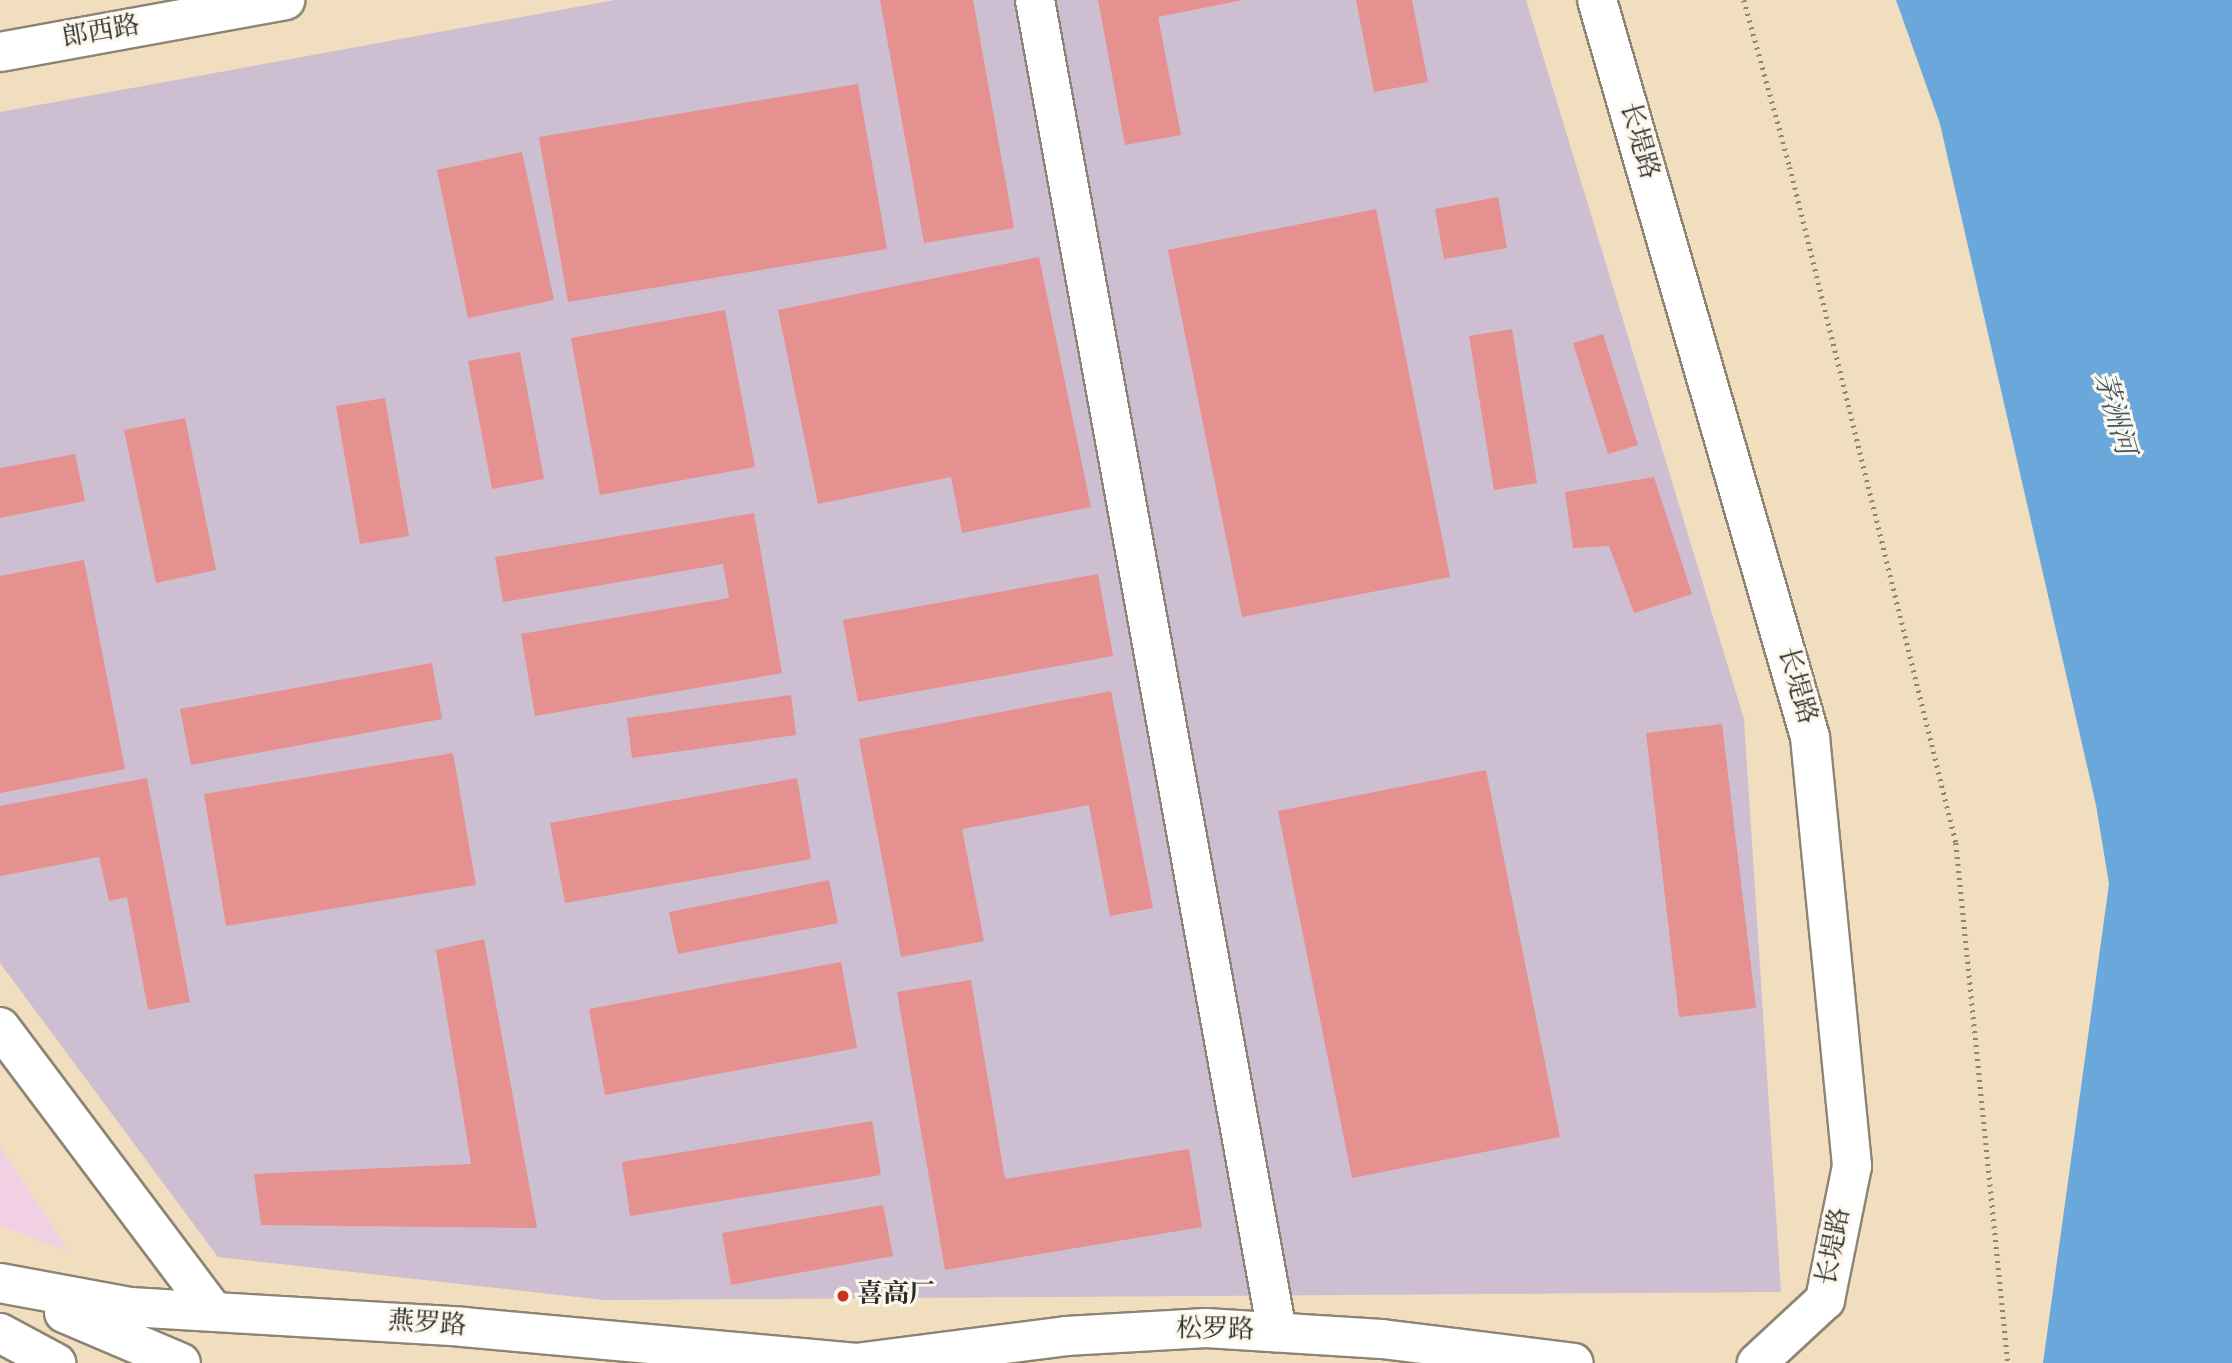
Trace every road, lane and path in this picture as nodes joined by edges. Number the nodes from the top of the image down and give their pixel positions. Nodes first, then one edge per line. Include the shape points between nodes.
1 (285, 0) edge
2 (1035, 0) edge
3 (1597, 0) edge
4 (1744, 0) edge
5 (0, 52) edge
6 (0, 1027) edge
7 (0, 1286) edge
8 (214, 1312) junction
9 (1277, 1332) junction
10 (0, 1333) edge
11 (0, 1341) edge
12 (12, 1363) edge
13 (56, 1363) edge
14 (181, 1363) edge
15 (856, 1363) edge
16 (1574, 1363) edge
17 (1757, 1363) edge
18 (2008, 1363) edge

1 - 5 street, 郎西路
2 - 9 street
3 - 17 street, 长堤路 via 1811,737 1852,1166 1825,1300
4 - 18 path via 1790,167 1956,843
6 - 8 street
7 - 8 street, 燕罗路 via 130,1307
7 - 14 street, 燕罗路
8 - 15 street, 燕罗路 via 463,1327
9 - 15 street, 松罗路 via 1206,1328 1066,1336
9 - 16 street, 松罗路 via 1382,1339
10 - 13 street
11 - 12 street

